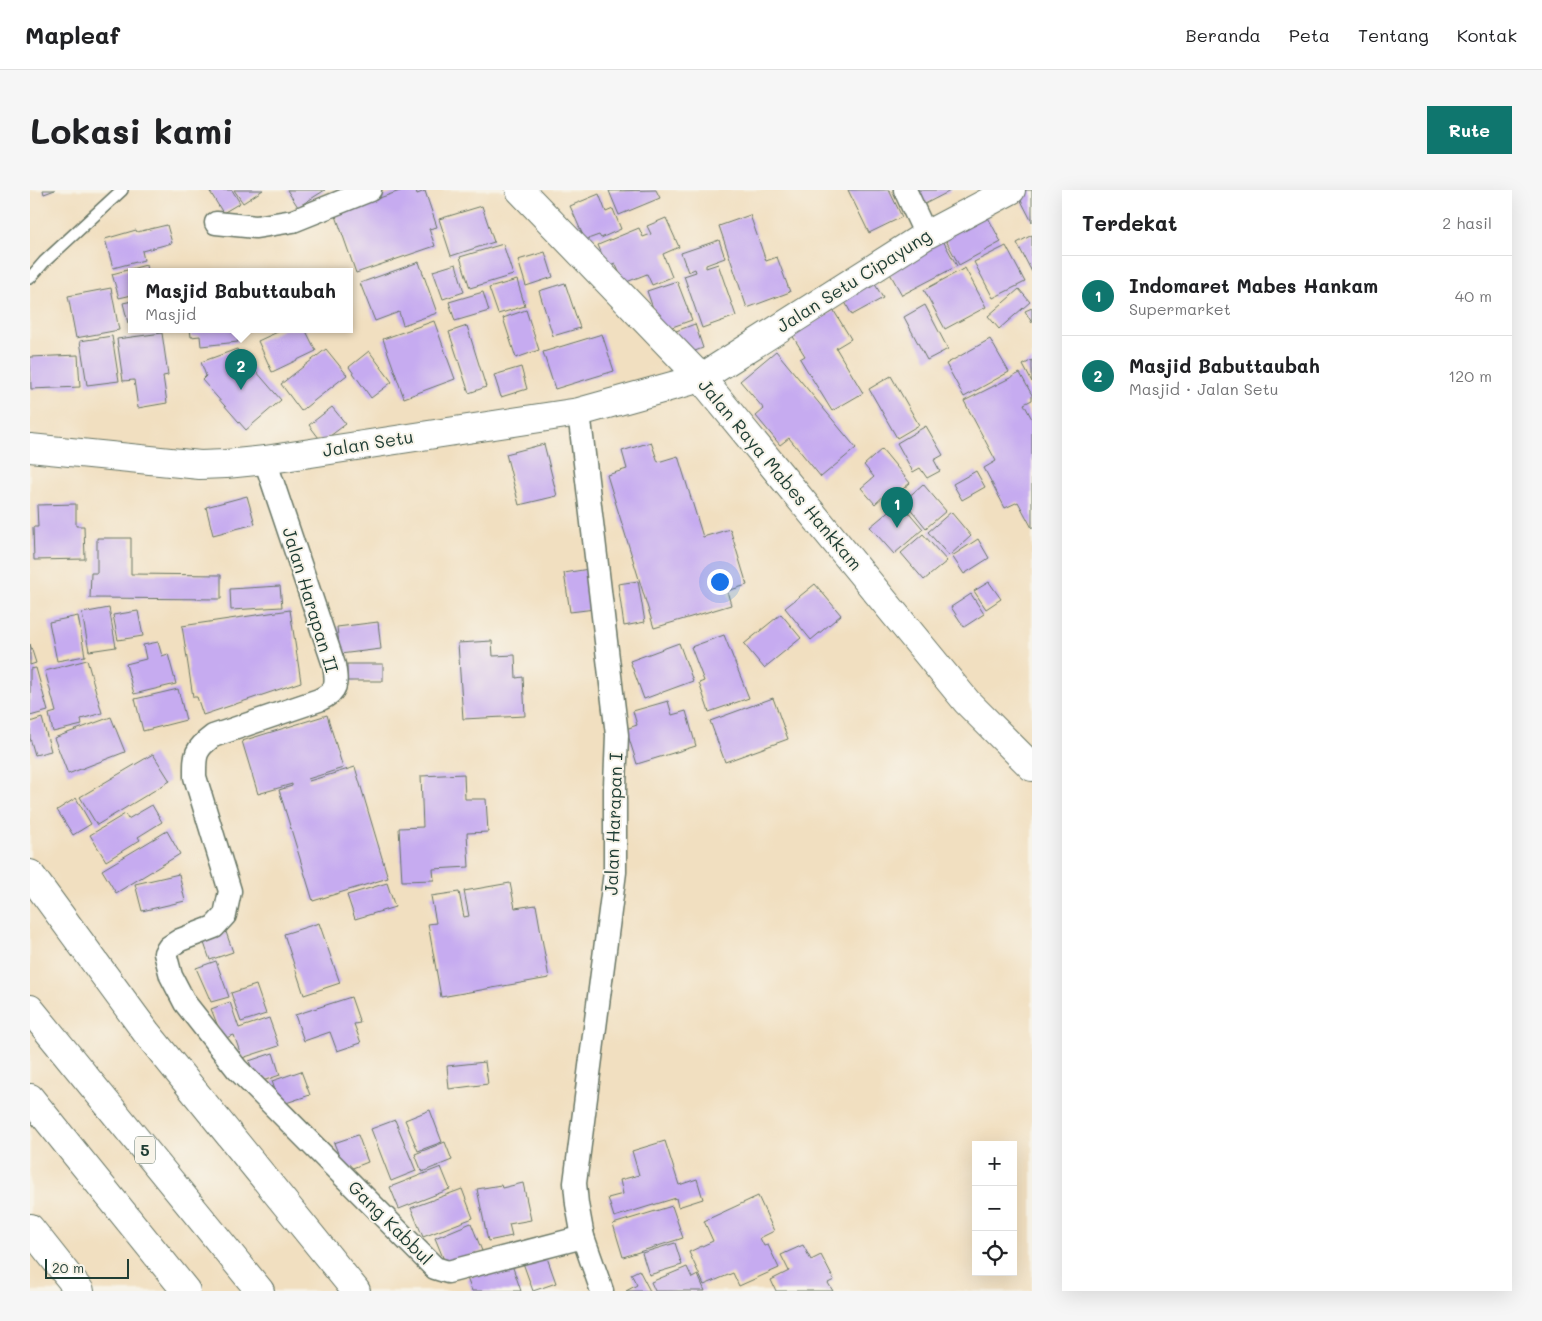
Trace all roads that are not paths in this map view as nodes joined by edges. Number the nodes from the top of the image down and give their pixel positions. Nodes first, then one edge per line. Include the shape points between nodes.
1 (122, 190) edge
2 (370, 190) edge
3 (520, 190) edge
4 (905, 190) edge
5 (1011, 190) edge
6 (216, 223) dead end
7 (926, 235) junction
8 (30, 278) edge
9 (701, 378) junction
10 (579, 412) junction
11 (30, 448) edge
12 (265, 460) junction
13 (1031, 765) edge
14 (30, 874) edge
15 (30, 1010) edge
16 (237, 1069) joint
17 (30, 1098) edge
18 (30, 1228) edge
19 (583, 1238) junction
20 (80, 1291) edge
21 (186, 1291) edge
22 (260, 1291) edge
23 (356, 1291) edge
24 (602, 1291) edge

1 - 8 lane
2 - 6 street via 293,221 256,227
3 - 9 main road, Jalan Raya Mabes Hankkam
4 - 7 street
5 - 7 main road, Jalan Setu Cipayung
7 - 9 main road, Jalan Setu Cipayung
9 - 10 main road, Jalan Setu
9 - 13 main road, Jalan Raya Mabes Hankkam via 967,702
10 - 12 main road, Jalan Setu
10 - 19 street, Jalan Harapan I via 617,735 615,872 575,1183
11 - 12 main road, Jalan Setu via 200,465
12 - 16 street, Jalan Harapan II via 336,678 330,695 213,736 203,743 194,759 195,776 230,891 225,915 214,926 180,940 165,954 171,976 185,1003
14 - 23 main road via 146,1032
15 - 22 main road, 5
16 - 19 street, Gang Kabbul via 435,1268 448,1272
17 - 21 main road
18 - 20 main road
19 - 24 street, Jalan Harapan I

